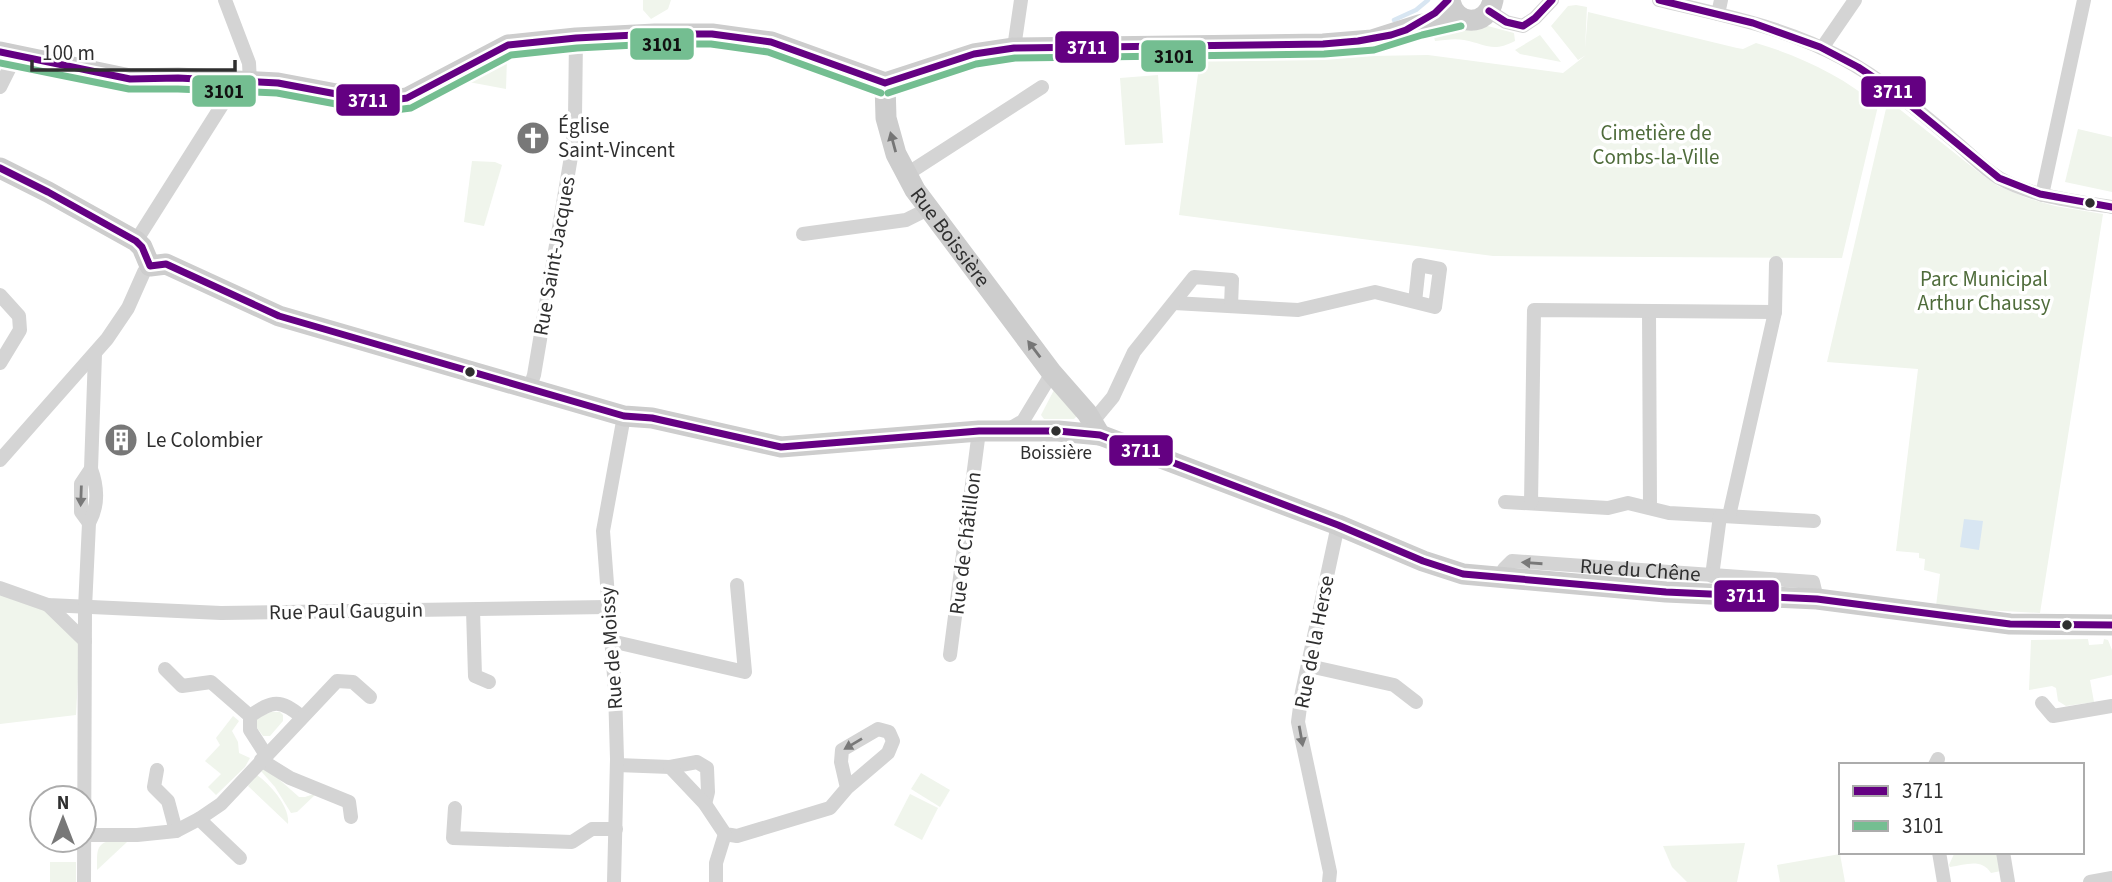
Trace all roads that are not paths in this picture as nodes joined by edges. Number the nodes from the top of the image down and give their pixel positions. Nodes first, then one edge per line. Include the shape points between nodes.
1 (225, 0) edge
2 (1021, 0) edge
3 (1552, 0) edge
4 (1659, 0) edge
5 (1855, 0) edge
6 (2084, 0) edge
7 (1452, 5) edge
8 (1491, 6) edge
9 (1720, 7) edge
10 (576, 38) junction
11 (1014, 48) junction
12 (1822, 48) junction
13 (6, 53) edge
14 (242, 81) junction
15 (886, 83) junction
16 (1, 86) edge
17 (1042, 87) dead end
18 (0, 168) edge
19 (907, 174) junction
20 (2042, 195) junction
21 (2112, 208) edge
22 (928, 209) junction
23 (803, 234) dead end
24 (136, 241) junction
25 (1776, 263) dead end
26 (150, 266) junction
27 (0, 295) edge
28 (1415, 302) dead end
29 (1174, 303) junction
30 (1231, 306) junction
31 (1649, 311) junction
32 (1775, 312) junction
33 (95, 354) junction
34 (0, 363) edge
35 (1052, 373) junction
36 (529, 389) junction
37 (624, 416) junction
38 (1096, 428) junction
39 (1008, 430) junction
40 (979, 431) junction
41 (0, 460) edge
42 (1505, 502) dead end
43 (1531, 503) junction
44 (1650, 508) junction
45 (1724, 516) junction
46 (1814, 520) dead end
47 (1338, 526) junction
48 (1712, 576) junction
49 (1503, 578) junction
50 (737, 585) dead end
51 (0, 588) edge
52 (1816, 599) junction
53 (48, 605) junction
54 (607, 607) junction
55 (85, 608) junction
56 (473, 610) junction
57 (2112, 625) edge
58 (85, 641) junction
59 (611, 641) junction
60 (950, 655) dead end
61 (1308, 666) junction
62 (165, 669) dead end
63 (489, 682) dead end
64 (370, 697) dead end
65 (1416, 702) dead end
66 (2042, 703) dead end
67 (2112, 706) edge
68 (250, 716) junction
69 (302, 717) junction
70 (263, 757) junction
71 (618, 765) junction
72 (670, 767) junction
73 (157, 770) dead end
74 (84, 784) edge
75 (847, 788) dead end
76 (705, 804) junction
77 (455, 807) dead end
78 (351, 817) dead end
79 (199, 820) junction
80 (615, 829) junction
81 (176, 831) junction
82 (725, 834) junction
83 (98, 835) edge
84 (84, 854) edge
85 (1939, 854) edge
86 (2003, 854) edge
87 (240, 858) dead end
88 (2112, 878) edge
89 (84, 882) edge
90 (614, 882) edge
91 (716, 882) edge
92 (1329, 882) edge
93 (1944, 882) edge
94 (2008, 882) edge
95 (2090, 882) edge

1 - 14 street via 249,63
2 - 11 street
3 - 8 street via 1523,26 1506,22
4 - 9 street
5 - 12 street
6 - 20 street
7 - 8 street via 1468,20 1483,17
7 - 11 street via 1419,25 1372,40
9 - 12 street
10 - 14 street via 508,45 397,101
10 - 15 street via 712,34 760,40
10 - 36 street, Rue Saint-Jacques via 573,145
11 - 15 street via 974,54
12 - 20 street via 1894,91 1997,177
13 - 14 street via 130,79
13 - 16 street via 10,65
14 - 24 street via 229,94
19 -> 15 street, Rue Boissière via 886,118
17 - 19 street
18 - 24 street
19 - 22 street, Rue Boissière
20 - 21 street
22 - 23 street via 906,220
35 -> 22 street, Rue Boissière
24 - 26 street
25 - 32 street
26 - 33 street via 128,308
26 - 36 street, Rue du Chêne via 166,264 279,316
27 - 34 street via 19,316 20,330
28 - 30 street via 1374,292 1298,310
29 - 30 street
29 - 30 street via 1194,277 1233,280
29 - 38 street via 1134,352
31 - 32 street
31 - 43 street via 1534,310
31 - 44 street
32 - 45 street
33 - 41 street
33 - 55 street via 91,469 96,511 89,523
35 - 38 street, Rue Boissière
35 - 39 street via 1023,421
36 - 37 street, Rue du Chêne
37 - 40 street, Rue du Chêne via 782,447
37 - 54 street, Rue de Moissy via 603,531
38 - 39 street, Rue du Chêne
38 - 47 street, Rue du Chêne
39 - 40 street, Rue du Chêne
40 - 60 street, Rue de Châtillon
42 - 43 street
43 - 44 street via 1608,508 1628,503
44 - 45 street
45 - 46 street
45 - 48 street
47 - 49 street, Rue du Chêne via 1423,561
47 - 61 street, Rue de la Herse
48 -> 49 street, Rue du Chêne via 1512,561
48 - 52 street, Rue du Chêne via 1813,582
49 - 52 street, Rue du Chêne
50 - 59 street via 745,672
51 - 53 street
52 - 57 street, Rue du Chêne via 2010,624
53 - 55 street, Rue Paul Gauguin
53 - 58 street
54 - 56 street, Rue Paul Gauguin
54 - 59 street, Rue de Moissy
55 - 56 street, Rue Paul Gauguin via 221,613
55 - 58 street
56 - 63 street via 475,676
58 - 74 street
59 - 71 street, Rue de Moissy
61 - 65 street via 1394,685
61 -> 92 street, Rue de la Herse via 1298,722
62 - 68 street via 183,687 211,682
64 - 69 street via 353,681 337,681
66 - 67 street via 2053,716
68 - 69 street via 267,704 285,704
68 - 70 street via 250,730
69 - 70 street
70 - 78 street via 290,778 349,802
70 - 79 street
71 - 72 street
71 - 80 street, Rue de Moissy
72 - 76 street
72 - 76 street via 697,762 707,768
73 - 81 street via 154,787 167,801
75 - 82 street via 830,807 737,836
76 - 82 street
77 - 80 street via 453,838 572,842 592,829
79 - 81 street
79 - 87 street
80 - 90 street, Rue de Moissy
81 - 83 street
82 - 91 street via 716,863
84 - 89 street
85 - 93 street
86 - 94 street
88 - 95 street

